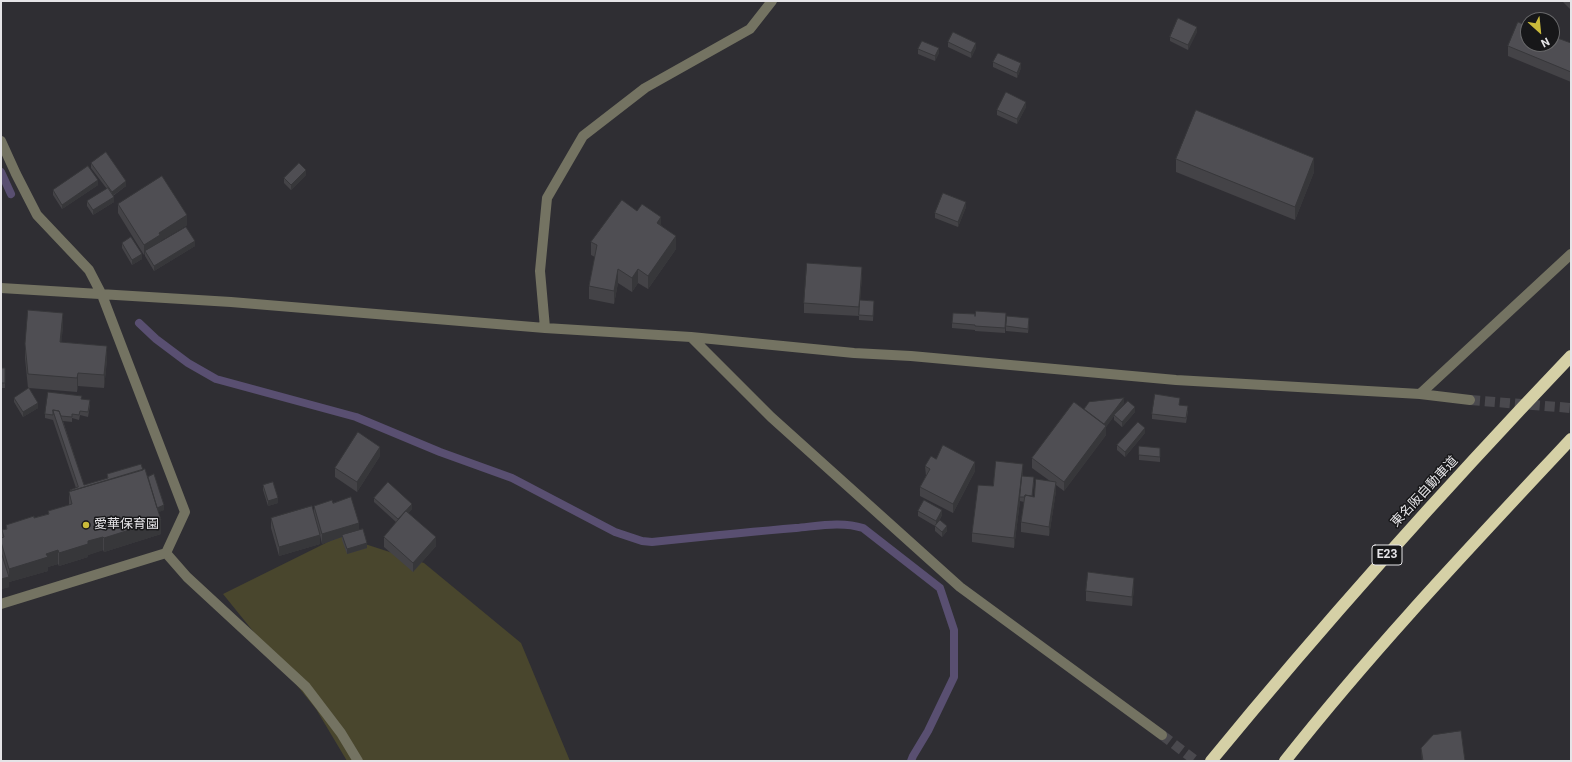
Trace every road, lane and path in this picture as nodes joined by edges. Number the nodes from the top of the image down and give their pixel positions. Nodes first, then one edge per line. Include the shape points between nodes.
1 (772, 1) edge
2 (1, 141) edge
3 (1571, 254) edge
4 (1, 288) edge
5 (102, 295) junction
6 (544, 328) junction
7 (692, 337) junction
8 (1571, 356) edge
9 (1420, 394) junction
10 (1470, 400) tunnel mouth
11 (1571, 439) edge
12 (166, 552) junction
13 (1, 604) edge
14 (1162, 735) tunnel mouth
15 (358, 761) edge
16 (1211, 761) edge
17 (1285, 761) edge

1 - 6 street via 750,29 645,88 583,136 547,198 540,271
2 - 5 street via 37,215 89,270
3 - 9 street
4 - 5 street
5 - 6 street via 231,302
5 - 12 street via 185,512
6 - 7 street
7 - 9 street via 1176,380
7 - 14 street via 772,417 960,587
8 - 16 highway, 東名阪自動車道 / E23 via 1406,533
9 - 10 street
11 - 17 highway via 1452,566
12 - 13 street
12 - 15 street via 187,577 306,687

